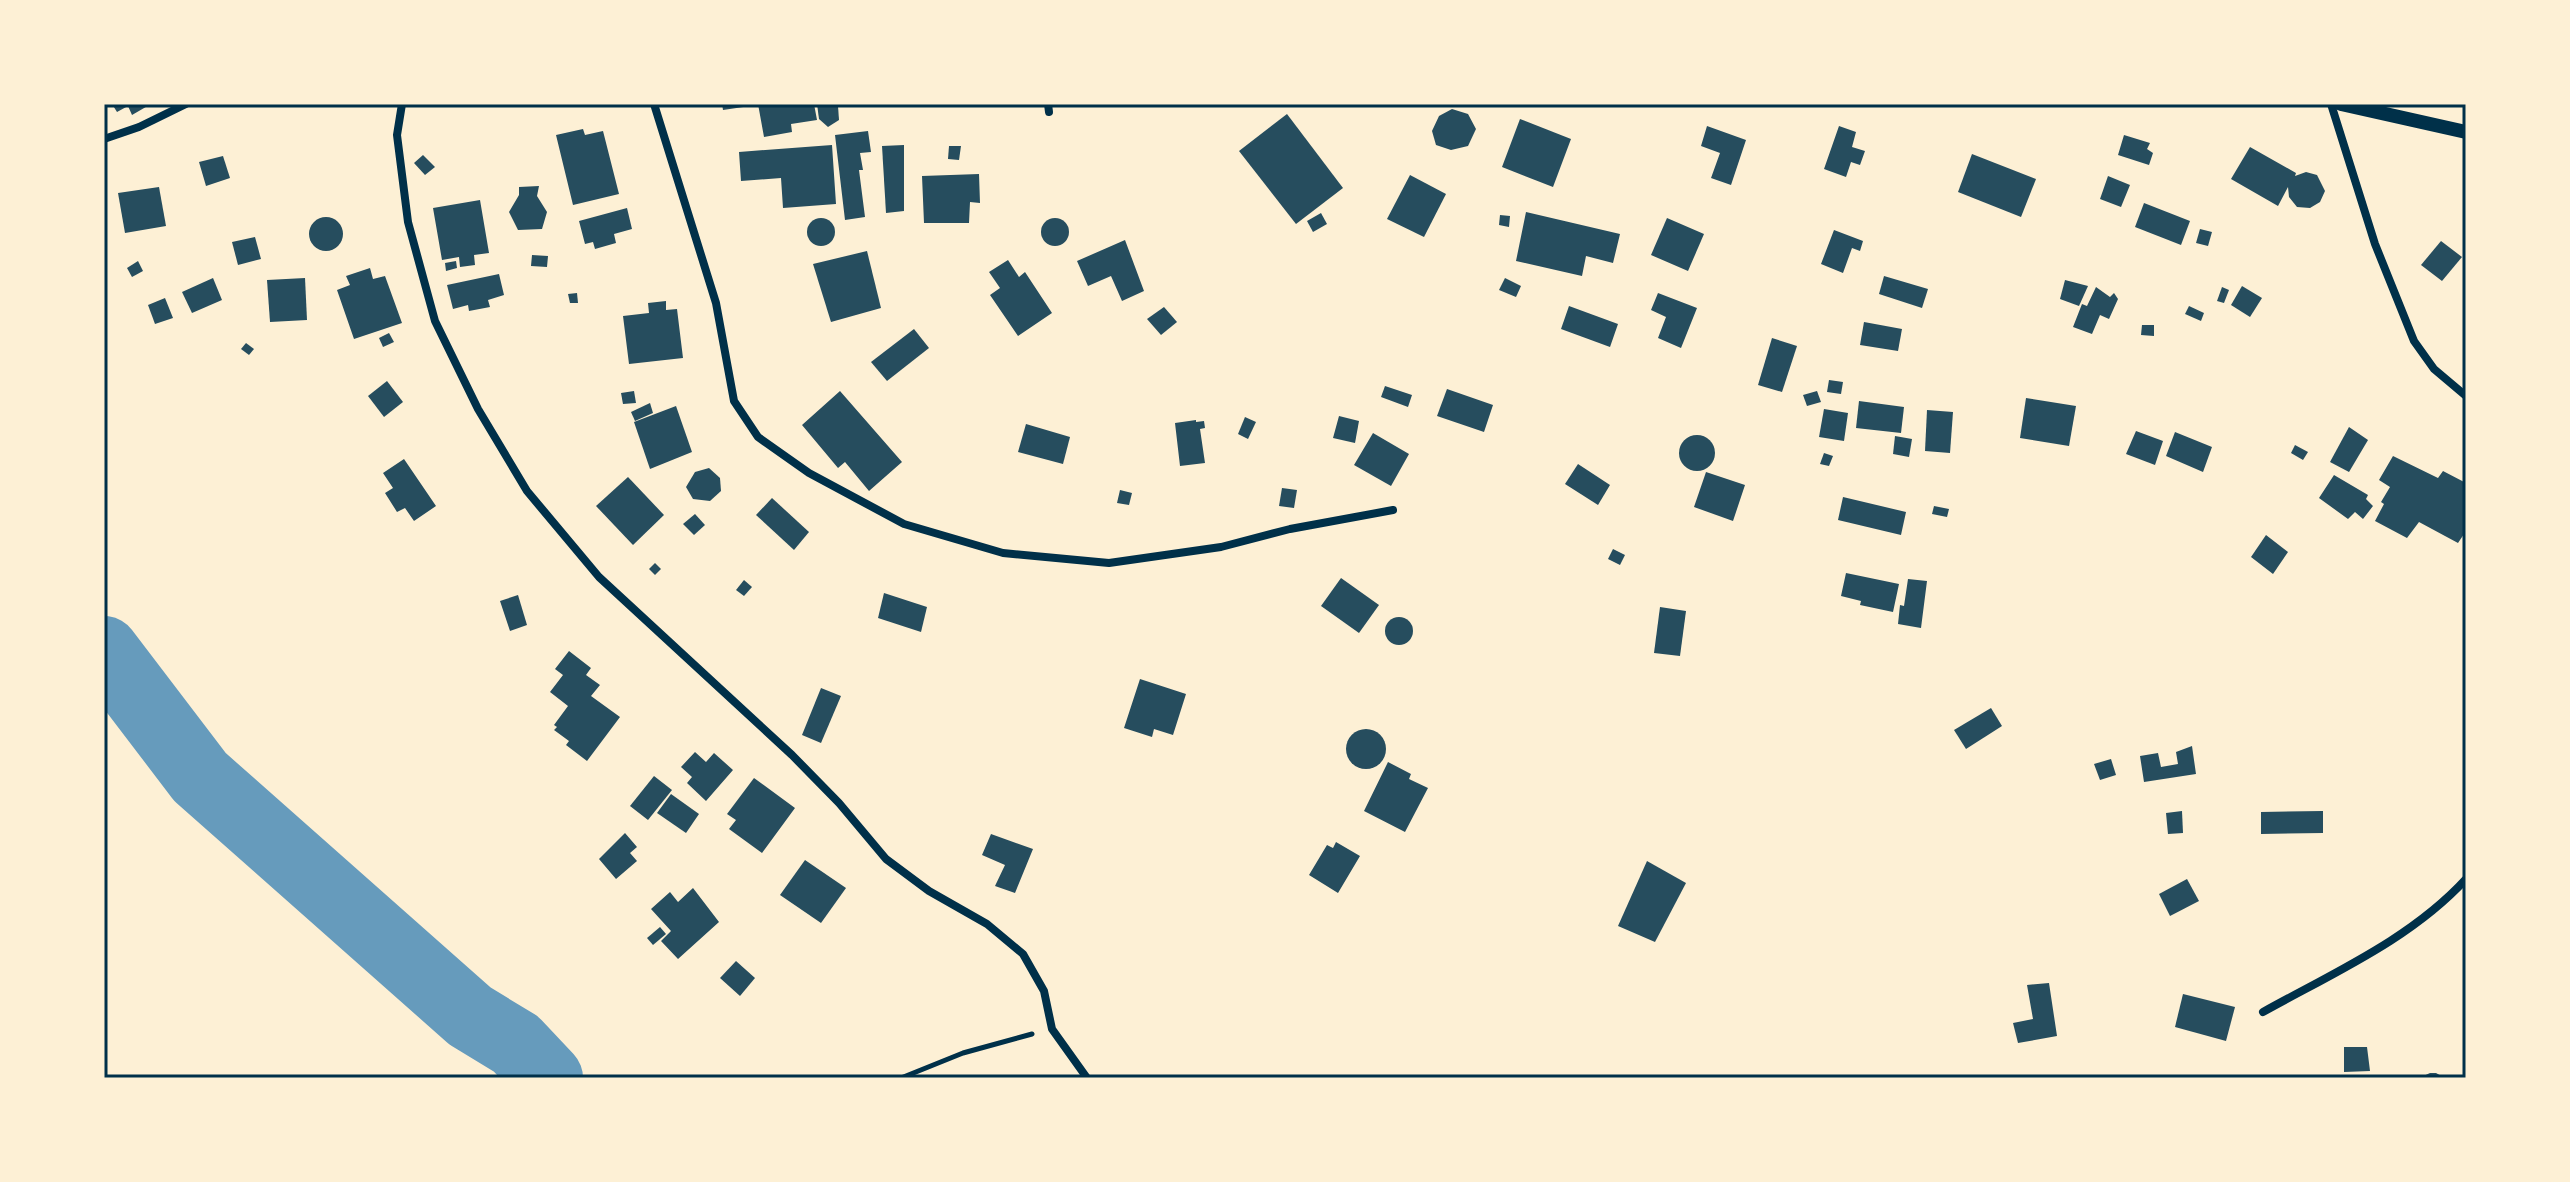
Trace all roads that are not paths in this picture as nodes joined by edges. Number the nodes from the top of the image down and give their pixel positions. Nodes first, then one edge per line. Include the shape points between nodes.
1 (186, 104) edge
2 (402, 104) edge
3 (654, 104) edge
4 (2331, 104) edge
5 (2341, 104) edge
6 (2466, 132) edge
7 (104, 139) edge
8 (2466, 396) edge
9 (1393, 510) dead end
10 (2466, 879) edge
11 (2263, 1012) dead end
12 (1087, 1078) edge

1 - 7 street
2 - 12 street via 397,135 408,222 435,321 478,409 527,491 599,577 792,755 886,859 987,924 1023,954 1044,991 1052,1029
3 - 9 street via 716,303 734,401 758,437 809,473 904,524 1003,553 1109,563 1221,547
4 - 8 street via 2375,244 2414,341 2434,369
5 - 6 street
10 - 11 street via 2421,920 2383,945

